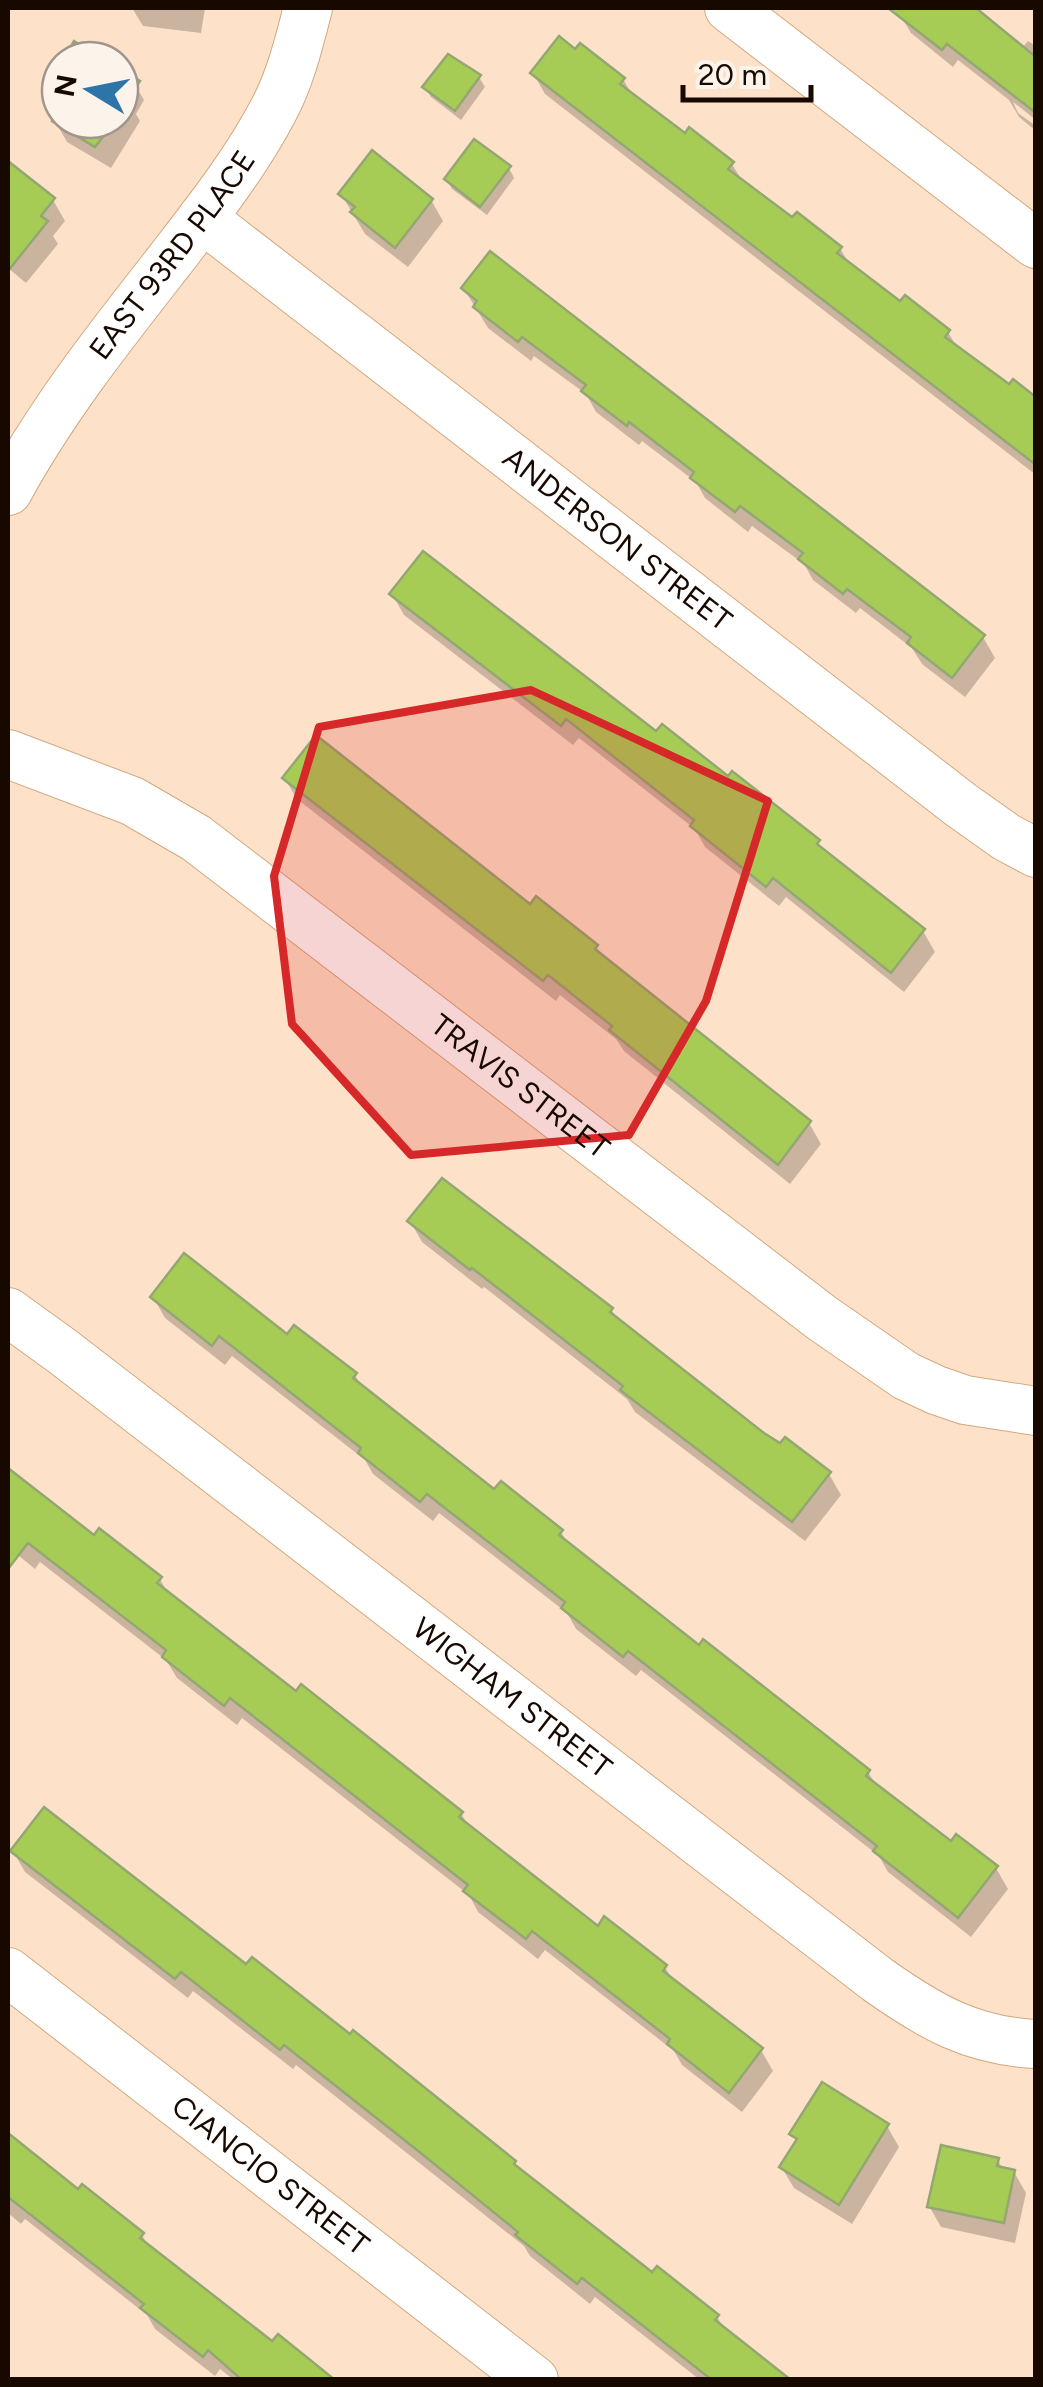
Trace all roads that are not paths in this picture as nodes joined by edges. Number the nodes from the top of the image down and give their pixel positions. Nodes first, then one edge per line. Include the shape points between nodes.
1 (308, 8) edge
2 (729, 8) edge
3 (202, 218) junction
4 (1036, 244) edge
5 (8, 491) edge
6 (8, 754) edge
7 (1036, 853) edge
8 (8, 1312) edge
9 (1036, 1411) edge
10 (8, 1972) edge
11 (1036, 2044) edge
12 (534, 2380) edge

1 - 3 street, EAST 93RD PLACE via 275,108
2 - 4 street
3 - 5 street, EAST 93RD PLACE via 93,359
3 - 7 street, ANDERSON STREET via 961,805
6 - 9 street, TRAVIS STREET via 132,801 196,838 906,1376 964,1400
8 - 11 street, WIGHAM STREET via 878,1980 966,2032
10 - 12 street, CIANCIO STREET

